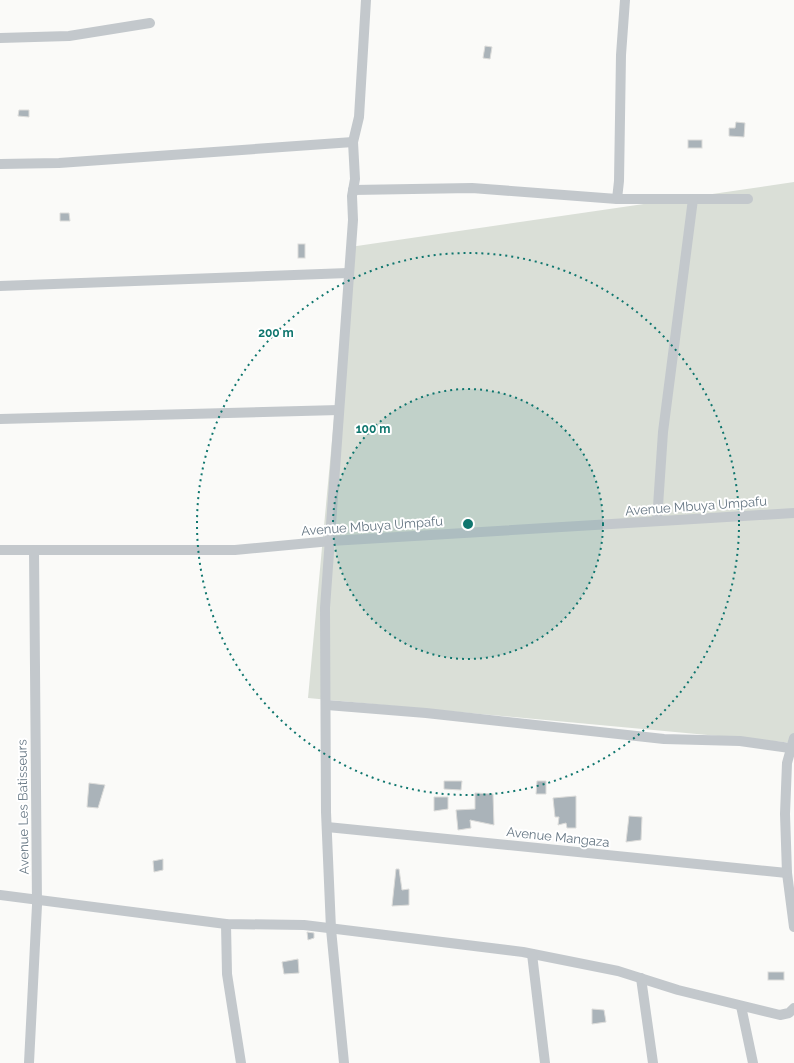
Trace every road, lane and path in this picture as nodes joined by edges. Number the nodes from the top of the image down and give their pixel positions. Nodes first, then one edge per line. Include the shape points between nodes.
1 (366, 0) edge
2 (625, 0) edge
3 (150, 23) dead end
4 (0, 38) edge
5 (353, 142) junction
6 (0, 164) edge
7 (353, 190) junction
8 (617, 199) junction
9 (693, 199) junction
10 (748, 199) dead end
11 (348, 273) junction
12 (0, 286) edge
13 (339, 410) junction
14 (0, 419) edge
15 (794, 513) edge
16 (657, 521) junction
17 (331, 542) junction
18 (0, 550) edge
19 (34, 550) junction
20 (327, 705) junction
21 (794, 738) edge
22 (790, 748) junction
23 (790, 815) edge
24 (327, 827) junction
25 (787, 872) junction
26 (0, 895) edge
27 (37, 900) junction
28 (794, 911) edge
29 (226, 924) junction
30 (794, 927) edge
31 (331, 929) junction
32 (532, 954) junction
33 (641, 978) junction
34 (741, 1006) junction
35 (794, 1008) edge
36 (29, 1063) edge
37 (241, 1063) edge
38 (344, 1063) edge
39 (545, 1063) edge
40 (653, 1063) edge
41 (753, 1063) edge

1 - 5 street via 359,117
2 - 8 street
3 - 4 street via 69,36
5 - 6 street via 67,162
5 - 7 street
7 - 8 street via 472,188
7 - 11 street
8 - 9 street
9 - 10 street
9 - 16 street via 663,432
11 - 12 street
11 - 13 street
13 - 14 street
13 - 17 street via 331,506
15 - 16 street, Avenue Mbuya Umpafu
16 - 17 street, Avenue Mbuya Umpafu
17 - 19 street, Avenue Mbuya Umpafu via 235,550
17 - 20 street via 325,608
18 - 19 street, Avenue Mbuya Umpafu
19 - 27 street, Avenue Les Batisseurs
20 - 22 street via 664,739 740,741
20 - 24 street
21 - 22 street
22 - 23 street via 786,782
23 - 25 street
24 - 25 street, Avenue Mangaza
24 - 31 street
25 - 28 street
26 - 27 street
27 - 29 street
27 - 36 street, Avenue Les Batisseurs
28 - 30 street
29 - 31 street via 304,925
29 - 37 street via 227,974
31 - 32 street
31 - 38 street
32 - 33 street
32 - 39 street
33 - 34 street
33 - 40 street
34 - 35 street via 780,1015 789,1013
34 - 41 street

